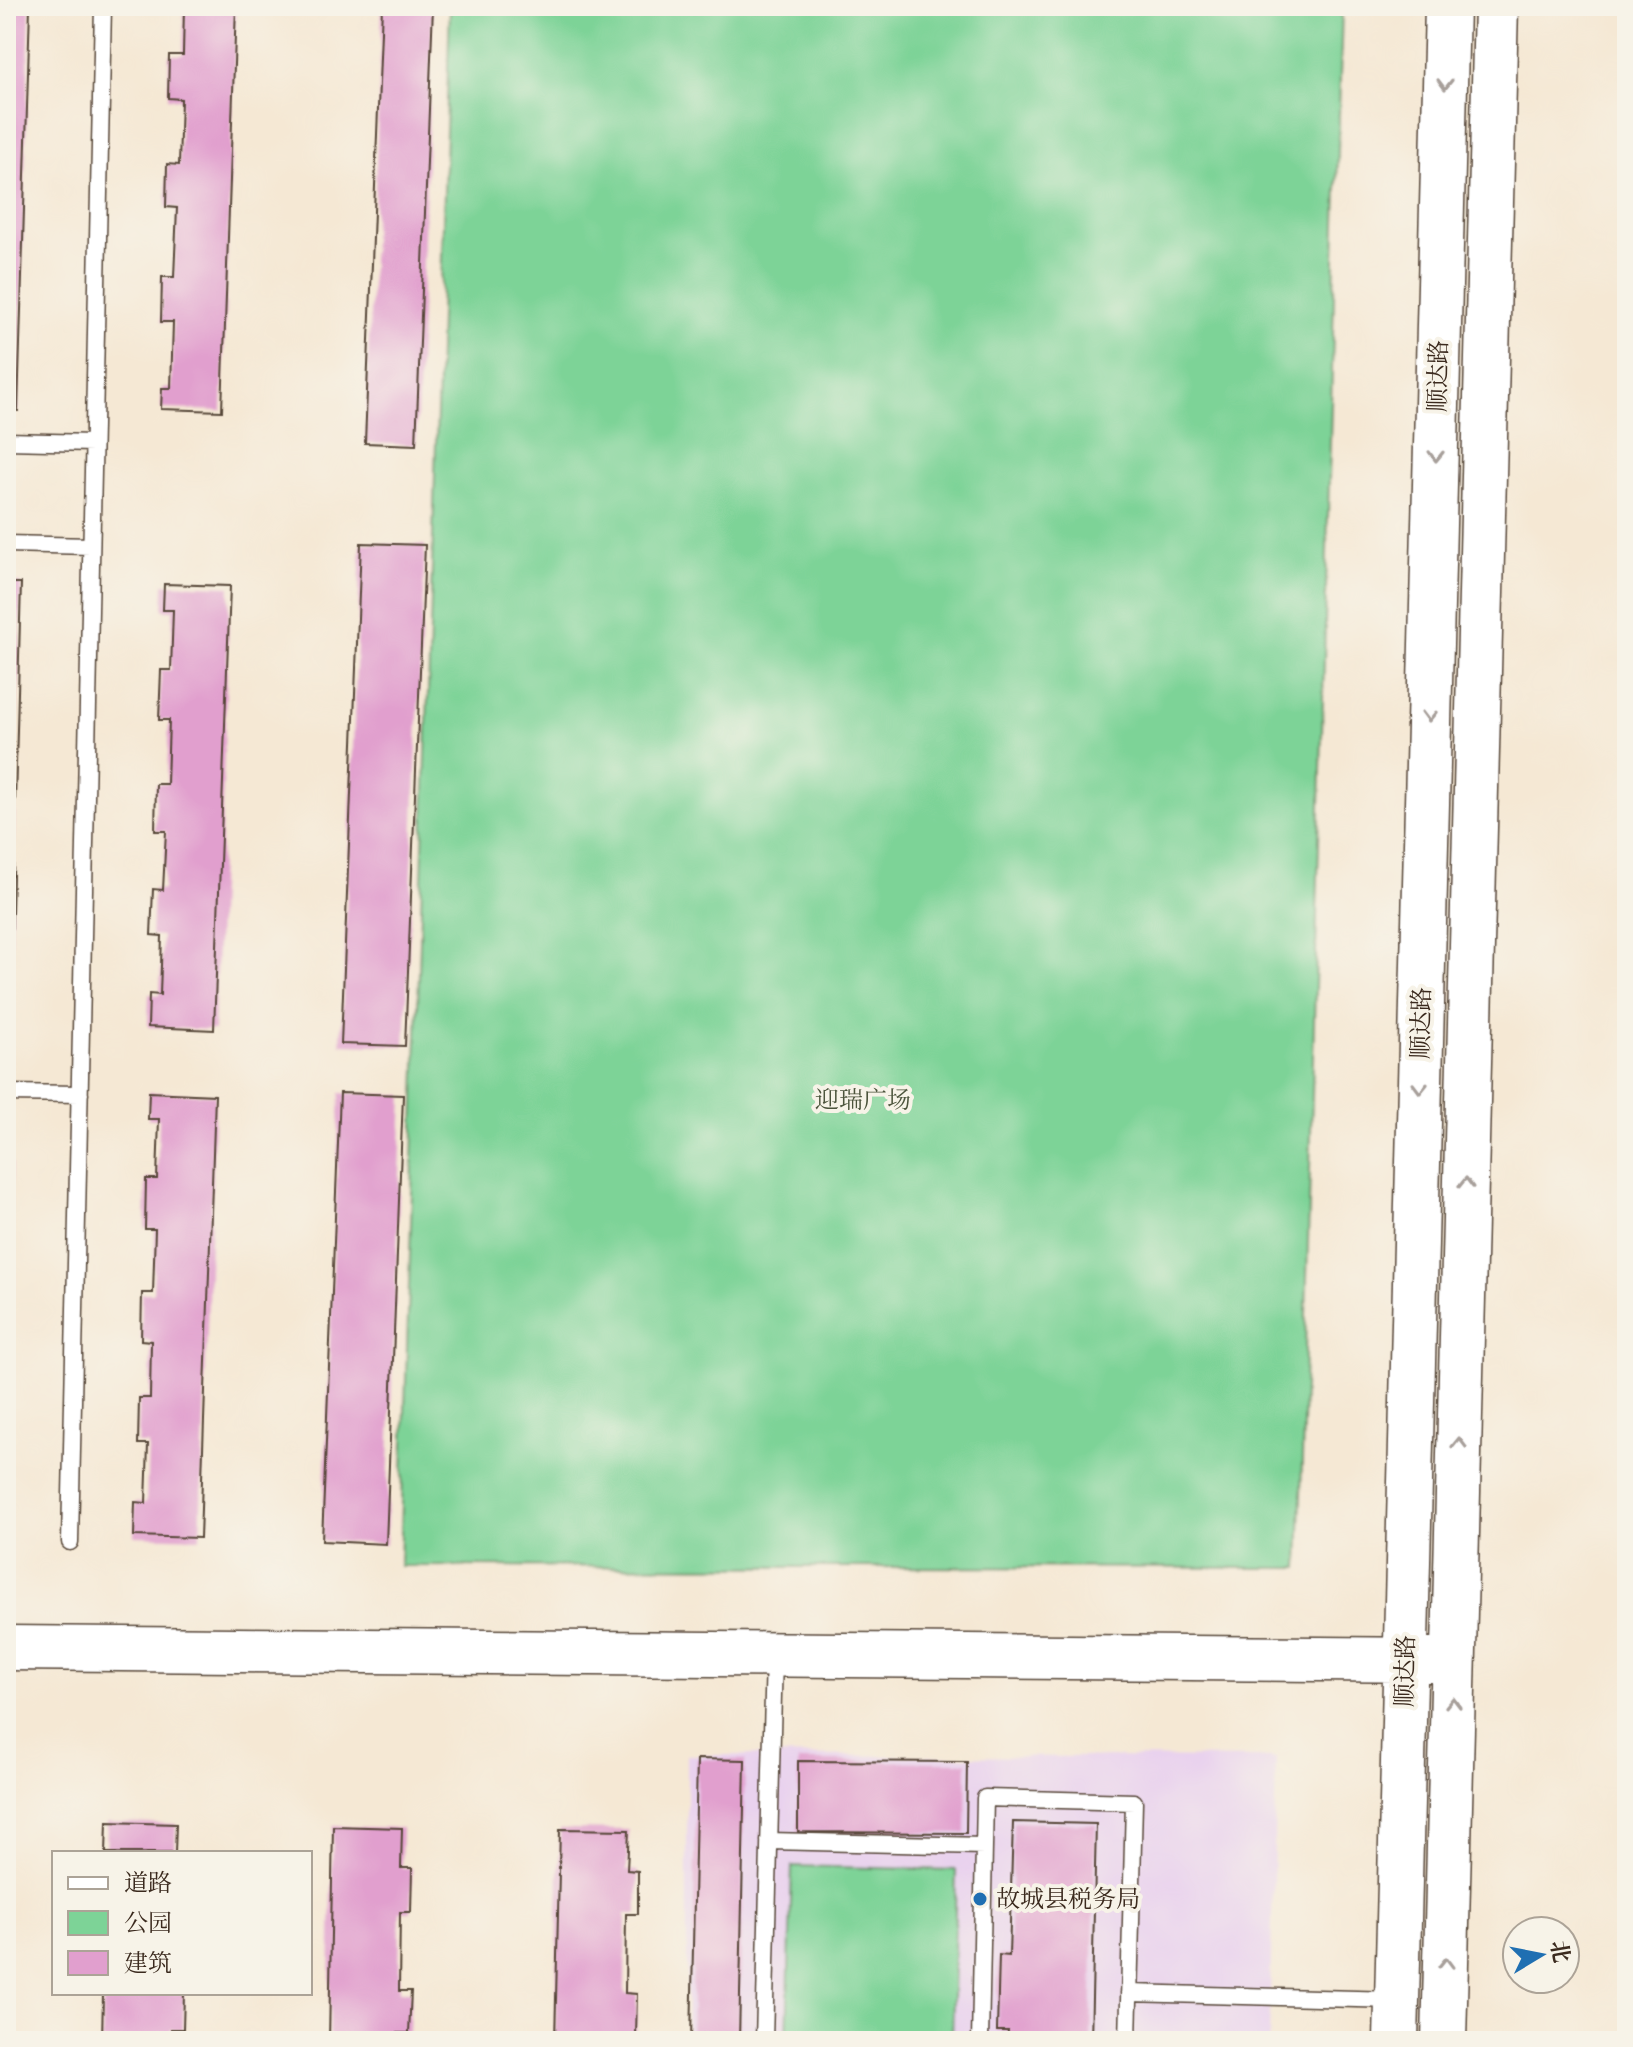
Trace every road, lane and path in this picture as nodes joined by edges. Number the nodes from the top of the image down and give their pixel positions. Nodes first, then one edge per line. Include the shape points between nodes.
1 (103, 6) edge
2 (1447, 6) edge
3 (1496, 6) edge
4 (6, 441) edge
5 (93, 443) junction
6 (6, 544) edge
7 (91, 546) junction
8 (6, 1093) edge
9 (80, 1094) junction
10 (70, 1542) dead end
11 (6, 1648) edge
12 (774, 1654) junction
13 (1405, 1659) junction
14 (1454, 1660) junction
15 (769, 1841) junction
16 (984, 1846) junction
17 (1129, 1993) junction
18 (1396, 2021) edge
19 (764, 2041) edge
20 (980, 2041) edge
21 (1128, 2041) edge
22 (1444, 2041) edge

1 - 5 lane
2 -> 13 main road, 顺达路
14 -> 3 main road, 顺达路
4 - 5 lane
5 - 7 lane
6 - 7 lane
7 - 9 lane
8 - 9 lane
9 - 10 lane
11 - 12 main road
12 - 13 main road
12 - 15 lane
13 - 14 main road
13 - 18 main road, 顺达路
22 -> 14 main road, 顺达路
15 - 16 lane
15 - 19 lane
16 - 17 lane via 985,1798 1134,1802
16 - 20 lane
17 - 18 lane
17 - 21 lane

